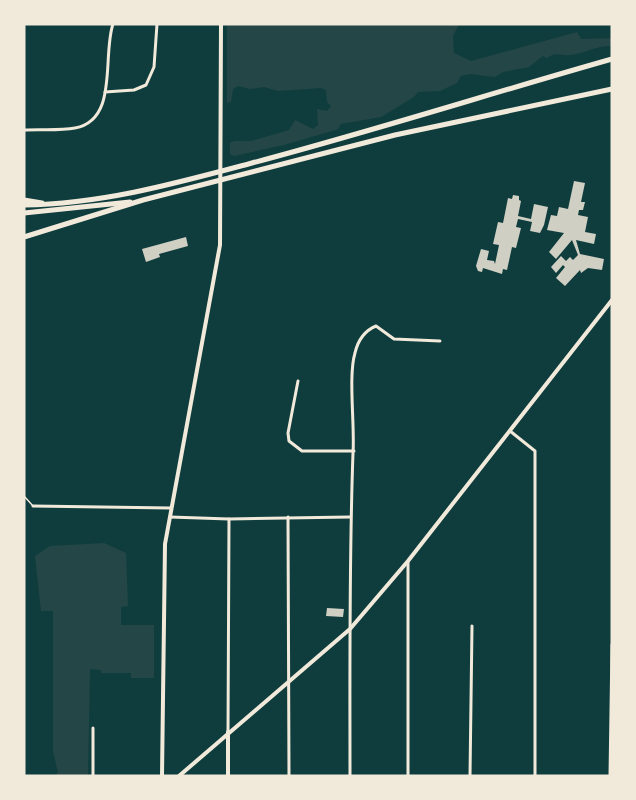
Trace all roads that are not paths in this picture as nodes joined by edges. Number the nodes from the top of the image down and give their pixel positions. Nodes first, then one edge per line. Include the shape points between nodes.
1 (113, 24) edge
2 (157, 24) edge
3 (221, 24) edge
4 (612, 59) edge
5 (612, 89) edge
6 (105, 92) junction
7 (24, 130) edge
8 (24, 200) edge
9 (143, 200) junction
10 (46, 204) junction
11 (24, 205) edge
12 (24, 213) edge
13 (24, 237) edge
14 (612, 300) edge
15 (440, 341) dead end
16 (298, 381) dead end
17 (510, 430) junction
18 (354, 451) junction
19 (24, 496) edge
20 (33, 506) joint
21 (170, 508) junction
22 (168, 517) junction
23 (288, 517) junction
24 (350, 517) junction
25 (228, 519) junction
26 (408, 561) junction
27 (472, 626) dead end
28 (350, 629) junction
29 (612, 645) edge
30 (288, 684) junction
31 (93, 728) dead end
32 (228, 732) junction
33 (93, 776) edge
34 (162, 776) edge
35 (179, 776) edge
36 (228, 776) edge
37 (289, 776) edge
38 (350, 776) edge
39 (408, 776) edge
40 (470, 776) edge
41 (535, 776) edge
42 (610, 776) edge

1 - 6 street via 107,43
2 - 6 street via 154,67 146,85
3 - 21 street via 220,245
4 - 10 highway via 353,136 168,185
5 - 9 highway via 395,135
6 - 7 street via 105,102 98,113 83,126
8 - 10 highway
9 - 12 highway
9 - 13 highway
10 - 11 highway
14 - 17 street
15 - 18 street via 394,339 376,326 366,331 354,356
16 - 18 street via 288,433 294,447 302,451
17 - 26 street
17 - 41 street via 535,451
18 - 24 street
19 - 20 lane
20 - 21 street
21 - 22 street
22 - 25 street
22 - 34 street
23 - 24 street
23 - 25 street
23 - 30 street
24 - 28 street
25 - 32 street
26 - 28 street
26 - 39 street
27 - 40 street
28 - 30 street
28 - 38 street
29 - 42 street
30 - 32 street
30 - 37 street
31 - 33 street
32 - 35 street
32 - 36 street

